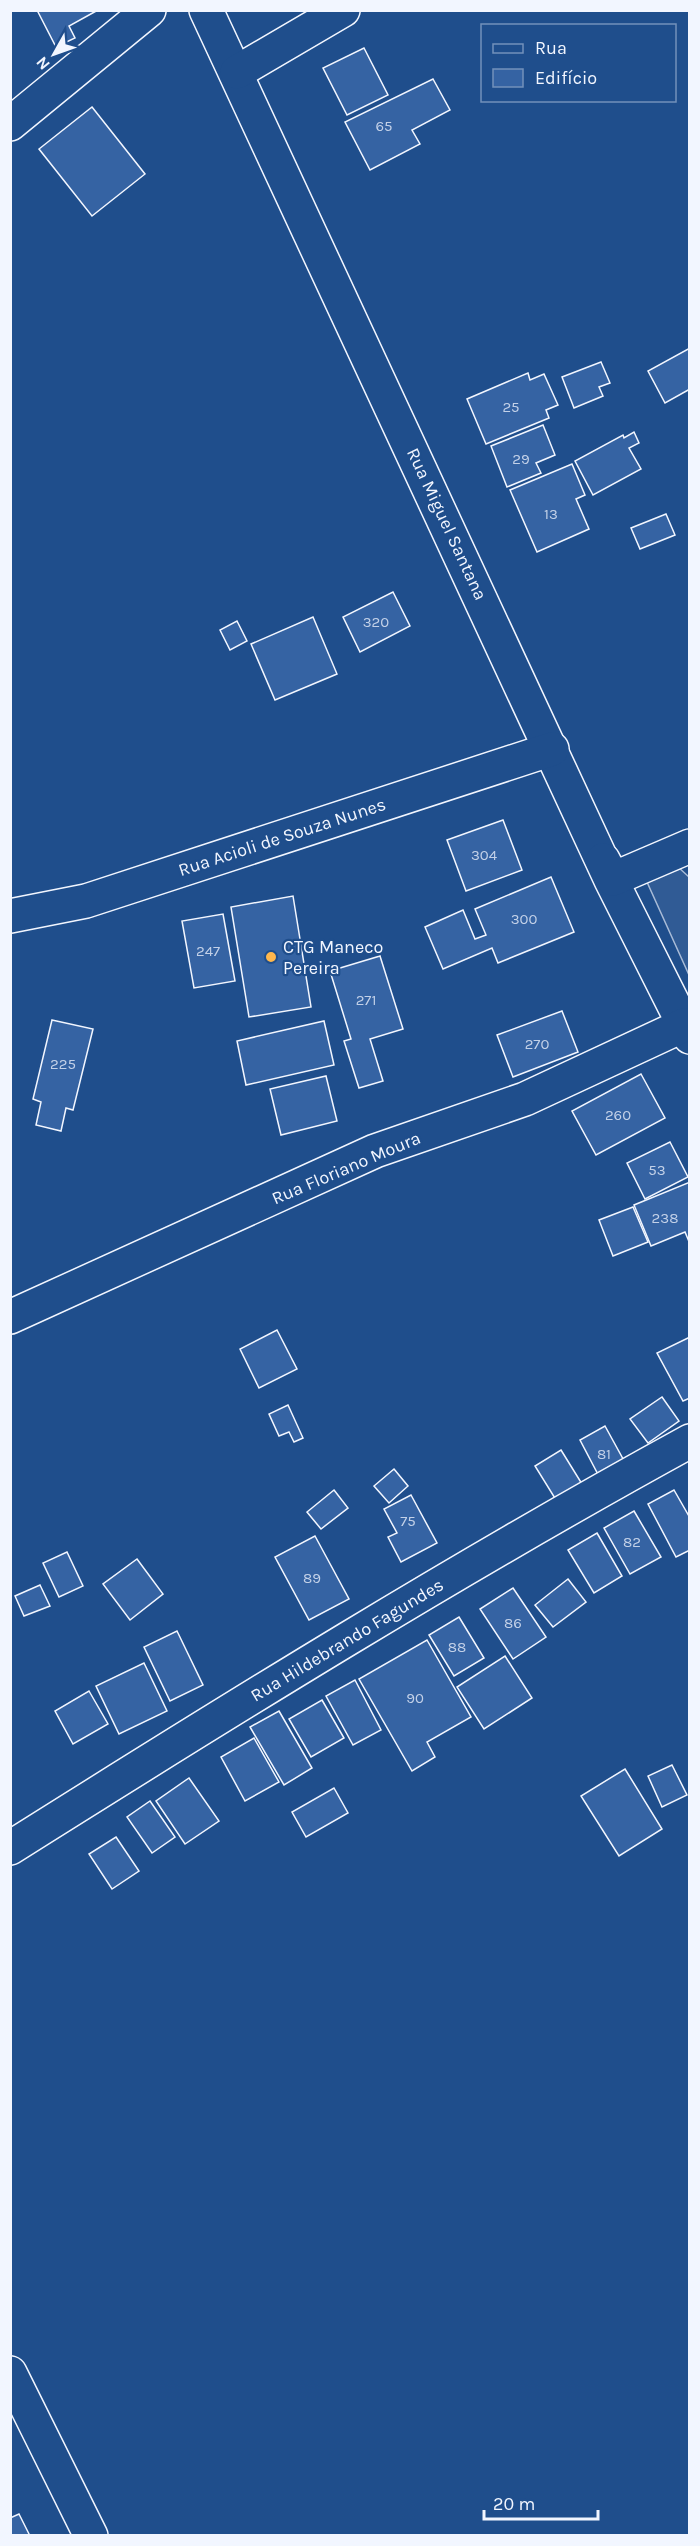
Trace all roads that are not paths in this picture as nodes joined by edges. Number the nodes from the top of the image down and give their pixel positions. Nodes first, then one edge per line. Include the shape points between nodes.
1 (149, 10) edge
2 (206, 10) edge
3 (343, 10) edge
4 (237, 72) junction
5 (10, 123) edge
6 (554, 754) junction
7 (688, 849) edge
8 (10, 916) edge
9 (687, 1031) edge
10 (10, 1317) edge
11 (690, 1441) edge
12 (10, 1848) edge
13 (10, 2373) edge
14 (91, 2535) edge

1 - 5 street
2 - 4 street, Rua Miguel Santana
3 - 4 street
4 - 6 street, Rua Miguel Santana
6 - 7 street via 613,879
6 - 8 street, Rua Acioli de Souza Nunes via 86,901
6 - 9 street, Rua Miguel Santana via 611,880
9 - 10 street, Rua Floriano Moura via 525,1099 375,1151
11 - 12 street, Rua Hildebrando Fagundes via 537,1524
13 - 14 street

